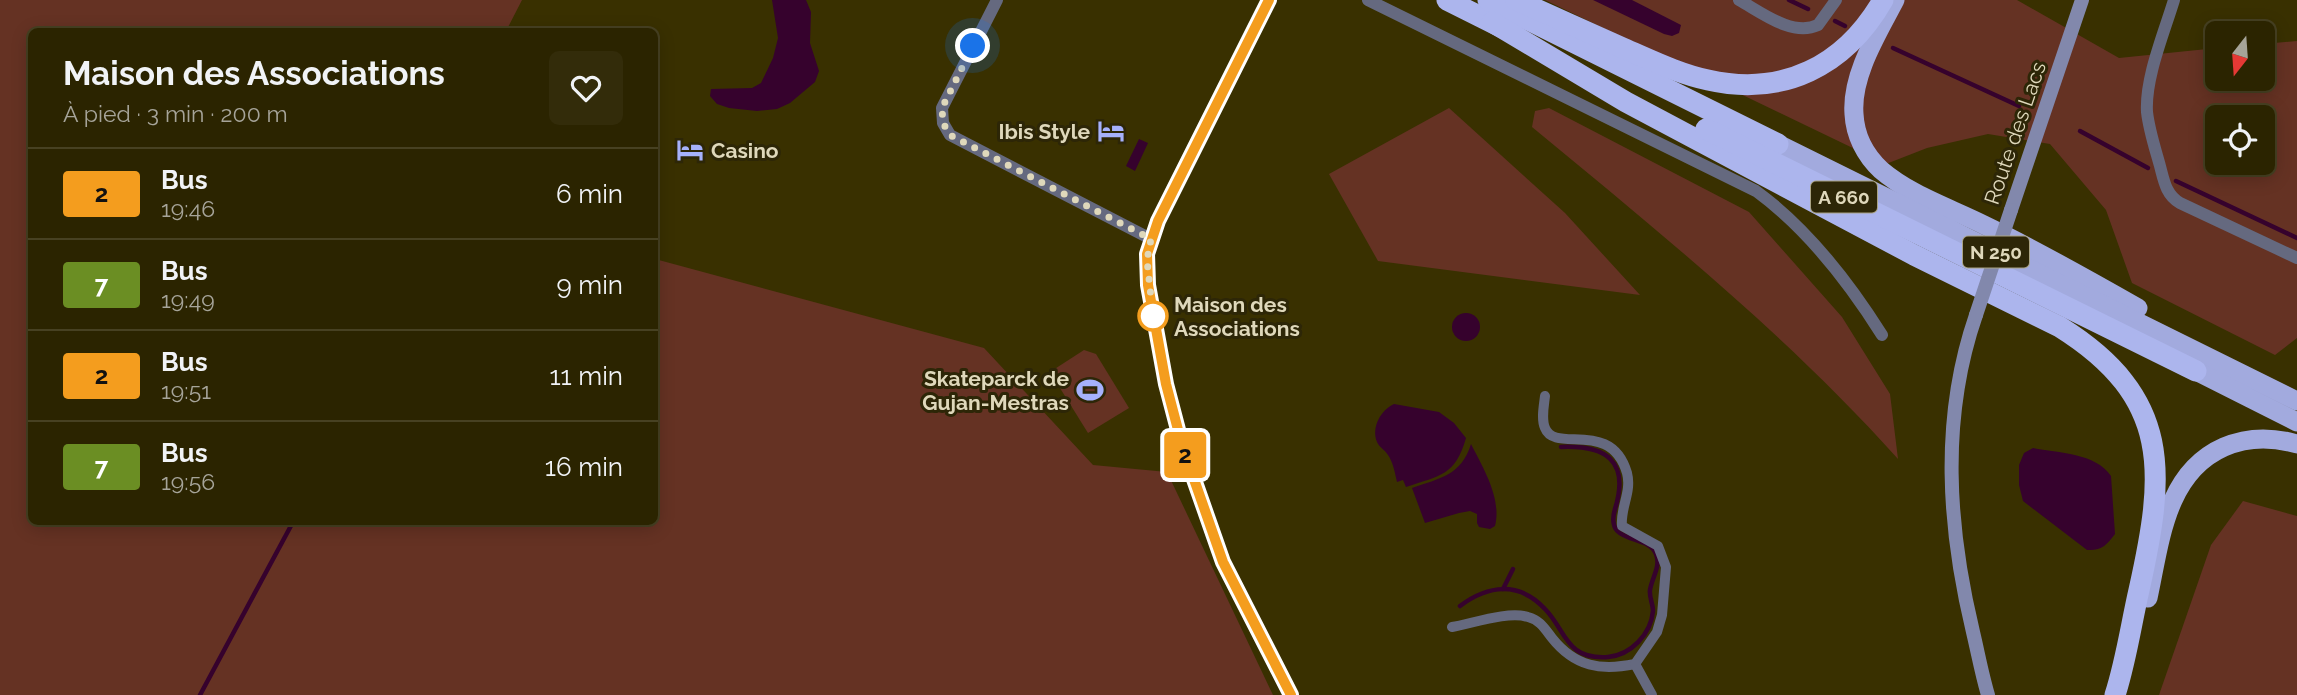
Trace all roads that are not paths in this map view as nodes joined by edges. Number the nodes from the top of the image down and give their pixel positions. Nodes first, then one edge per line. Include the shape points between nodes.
1 (997, 0) edge
2 (1269, 0) edge
3 (1368, 0) edge
4 (1447, 0) edge
5 (1488, 0) edge
6 (1516, 0) edge
7 (1739, 0) edge
8 (1836, 0) edge
9 (1883, 0) edge
10 (1895, 0) edge
11 (2082, 0) edge
12 (2174, 0) edge
13 (1492, 22) junction
14 (1778, 144) joint
15 (1151, 239) junction
16 (2297, 258) edge
17 (1882, 335) dead end
18 (2214, 359) junction
19 (2196, 372) joint
20 (1545, 396) dead end
21 (2297, 401) edge
22 (2297, 422) edge
23 (2297, 444) edge
24 (1452, 627) dead end
25 (1635, 664) junction
26 (1988, 694) edge
27 (1292, 695) edge
28 (1652, 695) edge
29 (2115, 695) edge
30 (2126, 695) edge

1 - 15 street via 942,108 950,135
2 - 15 street
3 - 17 street via 1756,191 1798,226 1843,278
4 - 13 highway, A 660
5 - 14 highway
6 - 9 highway via 1680,72 1730,85 1756,86 1798,76 1837,55 1864,29
7 - 8 street via 1802,29 1818,25
10 - 18 highway via 1867,58 1854,99 1857,130 1870,158 1905,186 2039,252 2155,318
11 - 26 main road, Route des Lacs, bridge via 1976,315 1957,398 1951,485 1955,537
12 - 16 street via 2147,102 2166,189 2180,203
13 - 19 highway, A 660
13 - 29 highway via 1626,102 2060,327 2108,363 2141,411 2156,467 2155,513
14 - 18 highway, N 250
15 - 27 street via 1147,260 1150,302 1182,445 1223,562
18 - 21 highway, N 250
19 - 22 highway
20 - 25 street via 1548,433 1558,439 1598,441 1621,460 1629,490 1622,527 1658,546 1666,568 1657,632
23 - 30 highway via 2268,439 2236,442 2207,456 2177,490 2166,517
24 - 25 street via 1517,615 1531,617 1570,657 1583,663 1612,668
25 - 28 street

